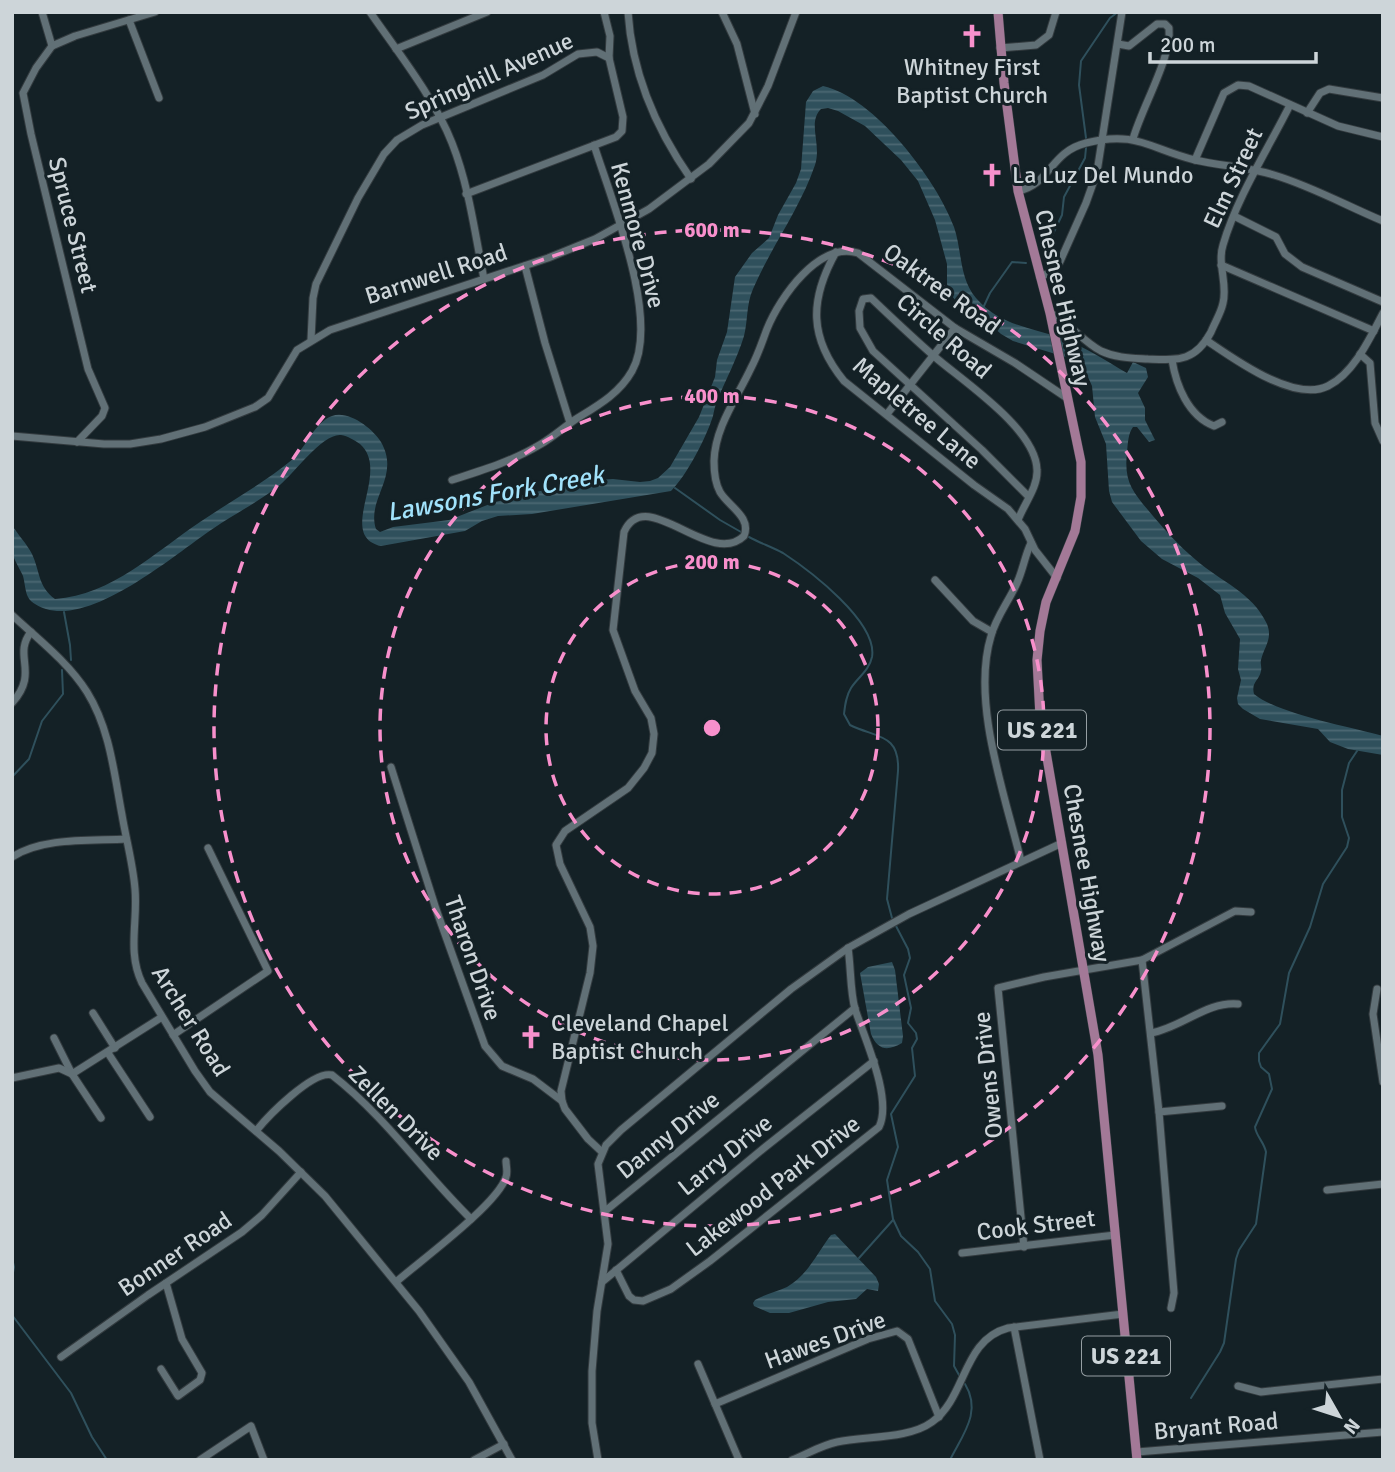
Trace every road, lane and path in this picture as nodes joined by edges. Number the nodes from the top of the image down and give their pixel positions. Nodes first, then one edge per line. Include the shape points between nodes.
1 (42, 12) edge
2 (155, 12) edge
3 (370, 12) edge
4 (487, 12) edge
5 (604, 12) edge
6 (628, 12) edge
7 (722, 12) edge
8 (796, 12) edge
9 (998, 12) edge
10 (1056, 12) edge
11 (1122, 12) edge
12 (132, 17) edge
13 (1118, 44) junction
14 (52, 46) junction
15 (1000, 48) junction
16 (396, 49) junction
17 (609, 58) junction
18 (159, 98) dead end
19 (1383, 98) edge
20 (1290, 105) junction
21 (1307, 113) junction
22 (755, 115) junction
23 (440, 118) junction
24 (1383, 137) edge
25 (1104, 139) junction
26 (1133, 139) junction
27 (594, 145) junction
28 (1195, 160) junction
29 (1257, 170) junction
30 (691, 179) junction
31 (1018, 191) junction
32 (466, 194) junction
33 (1234, 216) junction
34 (1383, 221) edge
35 (620, 226) junction
36 (836, 252) junction
37 (1221, 265) junction
38 (525, 266) junction
39 (1040, 277) junction
40 (484, 279) junction
41 (1383, 302) edge
42 (1049, 313) junction
43 (1383, 313) edge
44 (955, 328) junction
45 (1374, 331) junction
46 (311, 340) junction
47 (1206, 340) junction
48 (1360, 354) junction
49 (933, 356) junction
50 (1172, 360) junction
51 (910, 386) junction
52 (1066, 394) junction
53 (887, 414) junction
54 (1222, 422) dead end
55 (570, 423) junction
56 (12, 436) edge
57 (1383, 441) edge
58 (77, 442) junction
59 (452, 480) dead end
60 (1029, 497) junction
61 (1018, 520) junction
62 (1031, 543) junction
63 (1057, 578) junction
64 (935, 580) dead end
65 (12, 615) edge
66 (31, 632) junction
67 (992, 632) junction
68 (12, 703) edge
69 (391, 767) dead end
70 (126, 839) junction
71 (1062, 844) junction
72 (208, 848) dead end
73 (12, 858) edge
74 (1021, 861) junction
75 (1251, 912) dead end
76 (848, 948) junction
77 (1142, 960) junction
78 (1085, 970) junction
79 (1377, 989) dead end
80 (1238, 1004) dead end
81 (855, 1008) junction
82 (93, 1013) dead end
83 (162, 1017) junction
84 (1151, 1033) junction
85 (173, 1035) junction
86 (54, 1038) dead end
87 (112, 1050) junction
88 (874, 1060) junction
89 (72, 1074) junction
90 (12, 1078) edge
91 (1383, 1082) edge
92 (562, 1101) junction
93 (1222, 1106) dead end
94 (1159, 1112) junction
95 (150, 1117) dead end
96 (101, 1118) dead end
97 (256, 1131) junction
98 (602, 1152) junction
99 (506, 1161) dead end
100 (301, 1172) junction
101 (1383, 1184) edge
102 (1327, 1190) dead end
103 (604, 1212) junction
104 (471, 1219) junction
105 (1115, 1234) junction
106 (1024, 1247) junction
107 (961, 1253) dead end
108 (616, 1270) junction
109 (396, 1282) junction
110 (602, 1282) junction
111 (166, 1283) junction
112 (1171, 1308) dead end
113 (1123, 1314) junction
114 (1013, 1327) junction
115 (61, 1357) dead end
116 (698, 1364) dead end
117 (161, 1369) dead end
118 (1383, 1379) edge
119 (1238, 1386) dead end
120 (715, 1404) junction
121 (939, 1417) junction
122 (1383, 1432) edge
123 (504, 1444) junction
124 (1137, 1456) edge
125 (200, 1460) edge
126 (264, 1460) edge
127 (474, 1460) edge
128 (512, 1460) edge
129 (598, 1460) edge
130 (739, 1460) edge
131 (792, 1460) edge
132 (1040, 1460) edge

1 - 14 street
2 - 12 street
3 - 16 street
4 - 16 street
5 - 17 street
6 - 30 street via 636,67 650,108
7 - 22 street via 737,44
8 - 22 street, Barnwell Road
9 - 15 main road, Chesnee Highway / US 221
10 - 15 street via 1049,35 1036,45
11 - 13 street
12 - 14 street
12 - 18 street
13 - 25 street
13 - 26 street via 1129,46 1157,24 1169,28 1168,51
14 - 58 street, Spruce Street via 27,83 23,98 88,369 105,408
15 - 31 main road, Chesnee Highway / US 221
16 - 23 street
17 - 23 street, Springhill Avenue via 591,52 578,54 543,75
17 - 27 street via 624,128 616,137
19 - 21 street via 1329,89 1320,93
20 - 21 street
20 - 28 street via 1249,86 1238,85 1224,93
20 - 29 street, Elm Street
21 - 24 street
22 - 30 street, Barnwell Road
23 - 32 street via 459,160
23 - 46 street, Springhill Avenue via 404,134 378,163 316,284
25 - 26 street
25 - 31 street via 1065,151 1039,182
25 - 39 street via 1092,187 1060,261 1054,271
26 - 28 street
27 - 32 street
27 - 35 street, Kenmore Drive
28 - 29 street
29 - 33 street, Elm Street
29 - 34 street
30 - 35 street, Barnwell Road
31 - 39 main road, Chesnee Highway / US 221
32 - 40 street
33 - 37 street, Elm Street
33 - 41 street via 1276,237 1285,254 1302,267
35 - 38 street, Barnwell Road
35 - 55 street, Kenmore Drive via 640,307 641,350 621,386
36 - 44 street, Oaktree Road via 863,255
36 - 53 street, Mapletree Lane via 817,296 819,336 844,381
36 - 92 street via 811,267 778,307 720,432 714,457 717,486 743,520 744,536 733,543 718,543 645,516 633,520 624,533 614,635 635,691 651,718 653,744 649,759 628,788 565,831 556,845 560,864 590,926 593,946
37 - 45 street
37 - 47 street, Elm Street via 1223,303
38 - 40 street, Barnwell Road
38 - 55 street
39 - 42 main road, Chesnee Highway / US 221
40 - 46 street, Barnwell Road via 339,326
42 - 50 street via 1108,354
42 - 52 main road, Chesnee Highway / US 221
43 - 45 street
44 - 49 street
44 - 52 street, Oaktree Road
45 - 48 street
46 - 58 street, Barnwell Road via 292,357 273,394 255,407 205,427 142,443
47 - 48 street via 1252,370 1308,390 1333,384
47 - 50 street via 1191,355
48 - 57 street via 1370,363 1375,423
49 - 51 street
49 - 51 street, Circle Road via 872,298 862,300 859,320 867,345
49 - 60 street, Circle Road via 1022,435 1037,470
50 - 54 street via 1188,403 1205,422 1214,426
51 - 53 street
51 - 60 street, Circle Road
52 - 63 main road, Chesnee Highway / US 221 via 1082,482 1075,531
53 - 61 street, Mapletree Lane
55 - 59 street, Kenmore Drive via 522,454
56 - 58 street, Barnwell Road
60 - 61 street, Circle Road
61 - 62 street, Mapletree Lane
62 - 63 street, Mapletree Lane
62 - 67 street
63 - 71 main road, Chesnee Highway / US 221 via 1041,623 1037,682
64 - 67 street via 973,621
65 - 66 street, Archer Road
66 - 68 street via 23,646 25,682
66 - 70 street, Archer Road via 71,671 99,715
67 - 74 street via 985,709
69 - 92 street, Tharon Drive via 480,1037 502,1066 533,1079
70 - 73 street via 29,848
70 - 83 street, Archer Road via 135,890 134,962
71 - 74 street
71 - 78 main road, Chesnee Highway / US 221
72 - 85 street via 268,968 267,973
74 - 76 street
75 - 77 street via 1234,911
76 - 81 street, Lakewood Park Drive
76 - 98 street via 791,989 621,1130
77 - 78 street
77 - 84 street
78 - 105 main road, Chesnee Highway / US 221
78 - 106 street, Owens Drive via 998,988
79 - 91 street via 1373,1014
80 - 84 street via 1224,1003
81 - 88 street, Lakewood Park Drive
81 - 103 street, Danny Drive
82 - 87 street
83 - 85 street, Archer Road
83 - 87 street
84 - 94 street
85 - 97 street, Archer Road via 210,1092
86 - 89 street
87 - 89 street
87 - 95 street
88 - 108 street, Larry Drive
88 - 108 street, Lakewood Park Drive via 883,1112 876,1130 663,1293 634,1300
89 - 90 street via 59,1068
89 - 96 street
92 - 98 street, Tharon Drive
93 - 94 street
94 - 112 street via 1174,1293
97 - 100 street, Archer Road
97 - 104 street, Zellen Drive via 310,1083 324,1074 332,1075 396,1134
98 - 103 street via 598,1171
99 - 104 street via 507,1176 498,1192
100 - 109 street, Archer Road
100 - 111 street, Bonner Road via 249,1227
101 - 102 street
103 - 110 street via 608,1244
104 - 109 street
105 - 106 street, Cook Street
105 - 113 main road, Chesnee Highway / US 221
106 - 107 street, Cook Street
108 - 110 street, Larry Drive
109 - 123 street, Archer Road via 452,1355
110 - 129 street via 592,1395
111 - 115 street, Bonner Road
111 - 117 street via 182,1339 202,1373 200,1380 177,1395
113 - 114 street
113 - 124 main road, Chesnee Highway / US 221
114 - 121 street via 995,1332 979,1346
114 - 132 street
116 - 120 street
118 - 119 street via 1261,1392
120 - 121 street, Hawes Drive via 897,1331 908,1339
120 - 130 street
121 - 131 street via 915,1431 833,1443
122 - 124 street, Bryant Road
123 - 127 street
123 - 128 street, Archer Road
125 - 126 street via 251,1426

